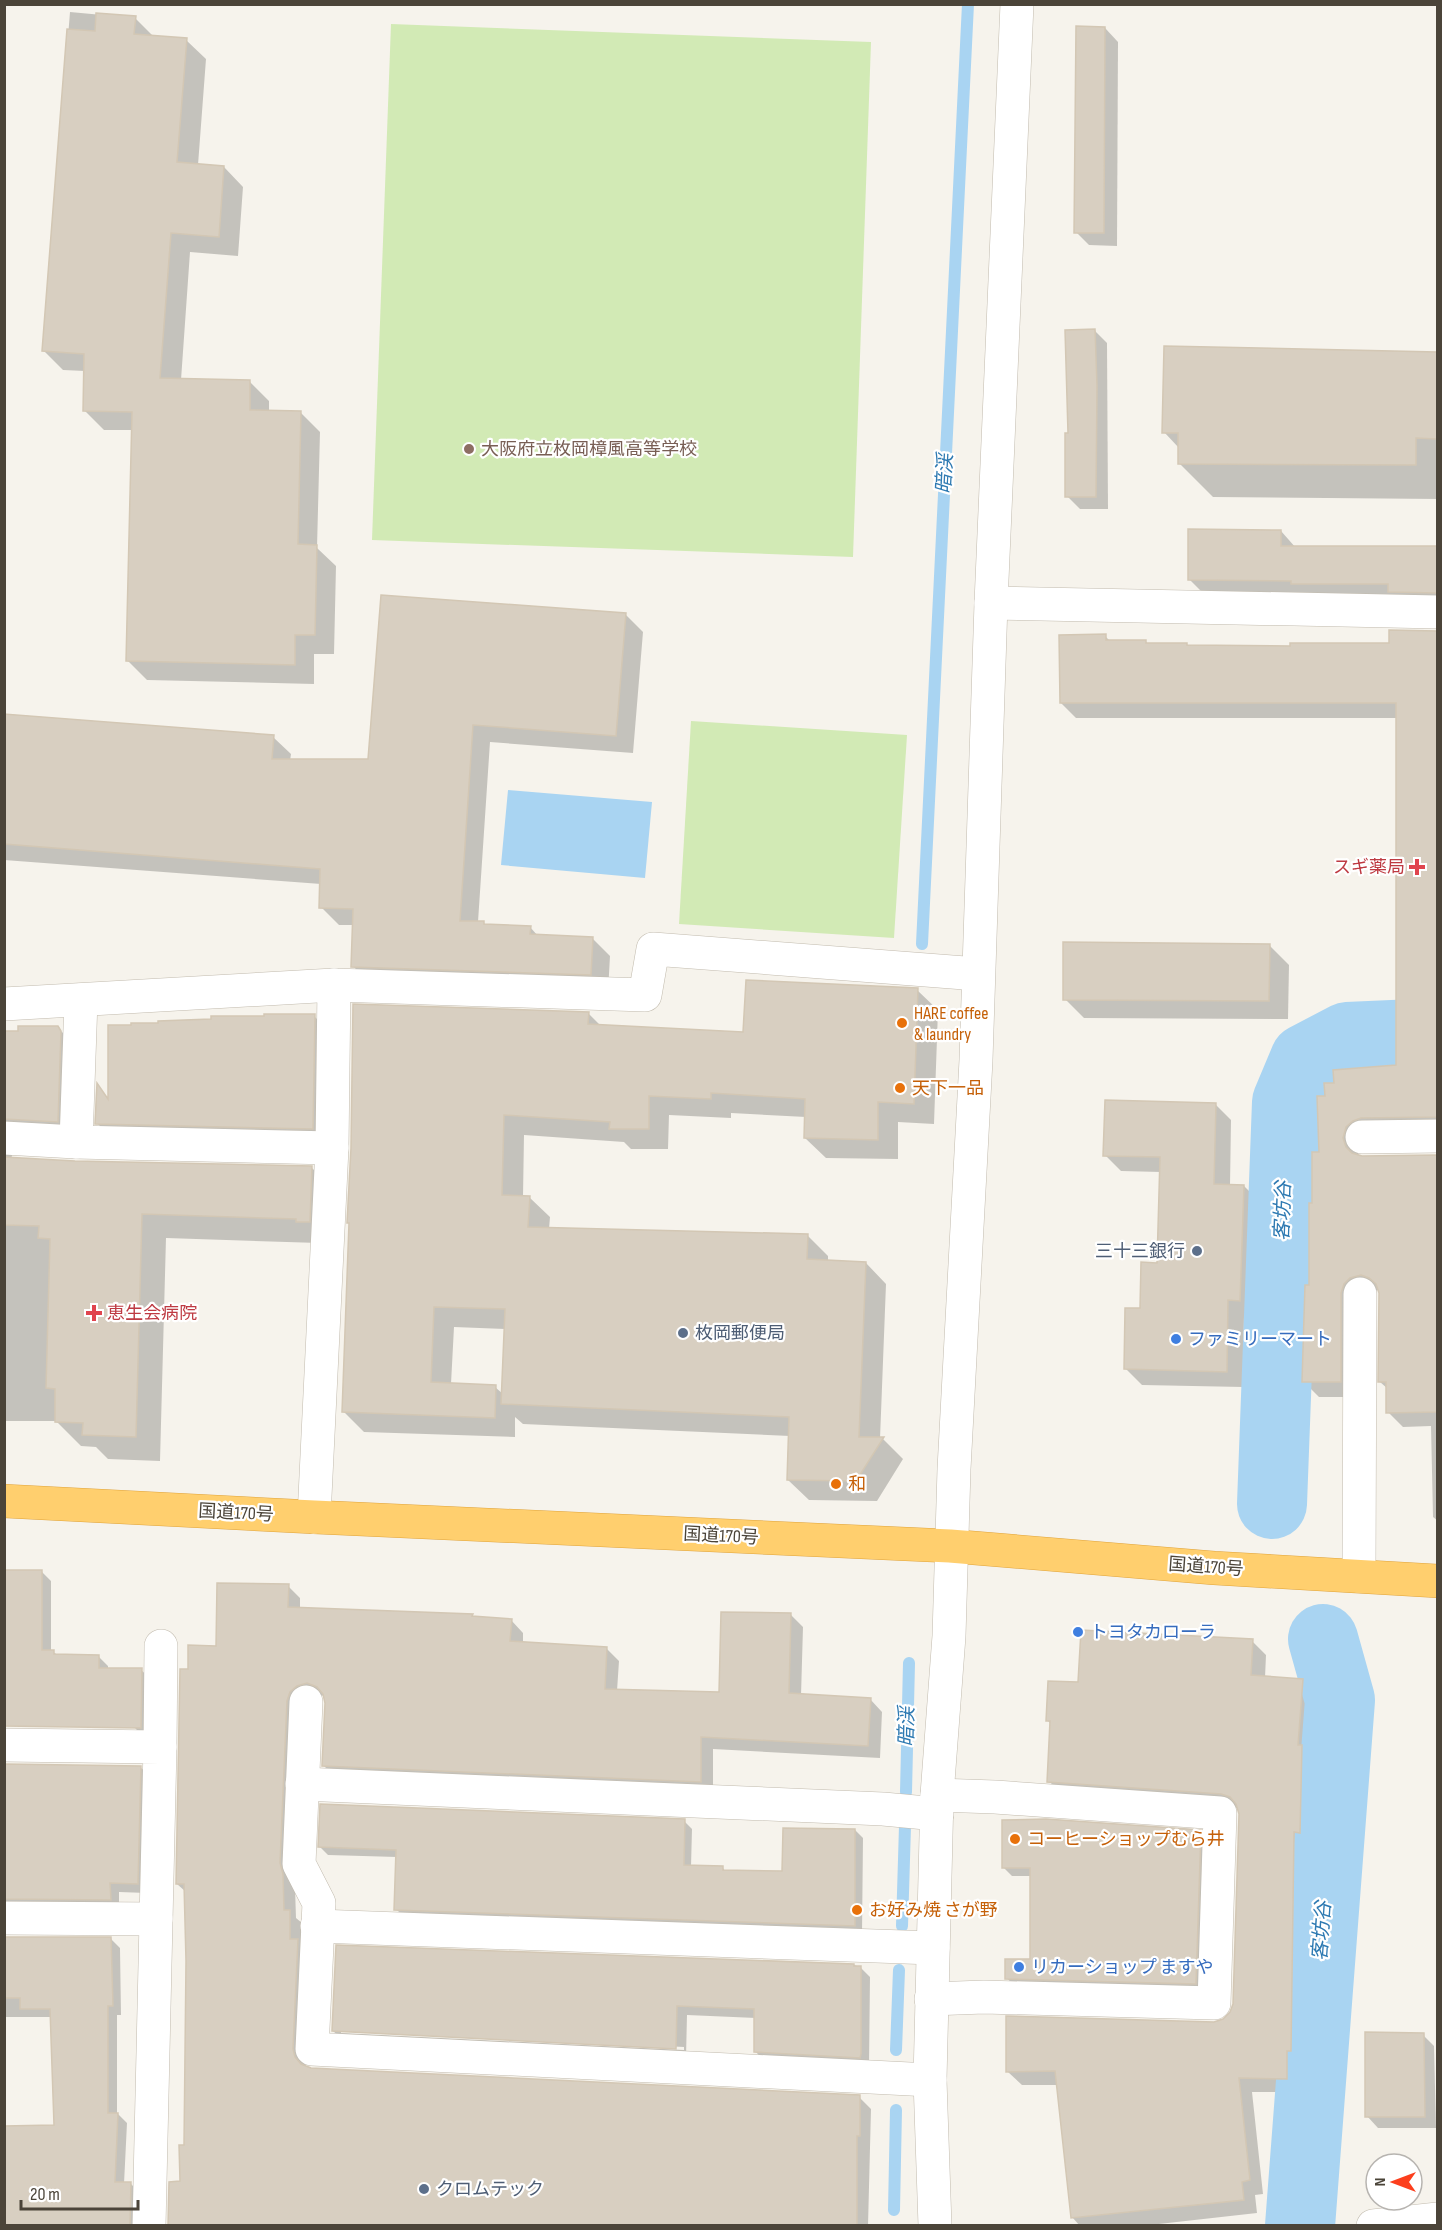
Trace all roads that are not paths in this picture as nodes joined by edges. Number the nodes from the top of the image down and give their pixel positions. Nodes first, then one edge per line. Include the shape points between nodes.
1 (1017, 4) edge
2 (991, 603) junction
3 (1437, 612) edge
4 (978, 974) junction
5 (334, 985) junction
6 (81, 1000) junction
7 (4, 1004) edge
8 (1437, 1136) edge
9 (1362, 1137) dead end
10 (4, 1138) edge
11 (76, 1142) junction
12 (332, 1148) junction
13 (1360, 1294) dead end
14 (4, 1501) edge
15 (314, 1517) junction
16 (950, 1546) junction
17 (1359, 1576) junction
18 (1437, 1581) edge
19 (161, 1646) dead end
20 (306, 1702) dead end
21 (4, 1745) edge
22 (160, 1747) junction
23 (302, 1784) junction
24 (937, 1804) junction
25 (4, 1918) edge
26 (156, 1919) junction
27 (317, 1926) junction
28 (933, 1948) junction
29 (931, 1999) junction
30 (930, 2080) junction
31 (1437, 2218) edge
32 (149, 2226) edge
33 (935, 2226) edge
34 (1373, 2226) edge

1 - 2 street
2 - 3 street
2 - 4 street
4 - 5 street via 653,949 645,995
4 - 16 street
5 - 6 street
5 - 12 street
6 - 7 street
6 - 11 street
8 - 9 street
10 - 11 street
11 - 12 street
12 - 15 street
13 - 17 street
14 - 15 highway, 国道170号
15 - 16 highway, 国道170号
16 - 17 highway, 国道170号
16 - 24 street via 949,1636
17 - 18 highway, 国道170号
19 - 22 street
20 - 23 street
21 - 22 street
22 - 26 street
23 - 24 street via 882,1809
23 - 27 street via 299,1864 319,1903
24 - 28 street
24 - 29 street via 995,1797 1220,1813 1220,1825 1214,2003
25 - 26 street
26 - 32 street
27 - 28 street
27 - 30 street via 312,2049
28 - 29 street
29 - 30 street
30 - 33 street
31 - 34 street

